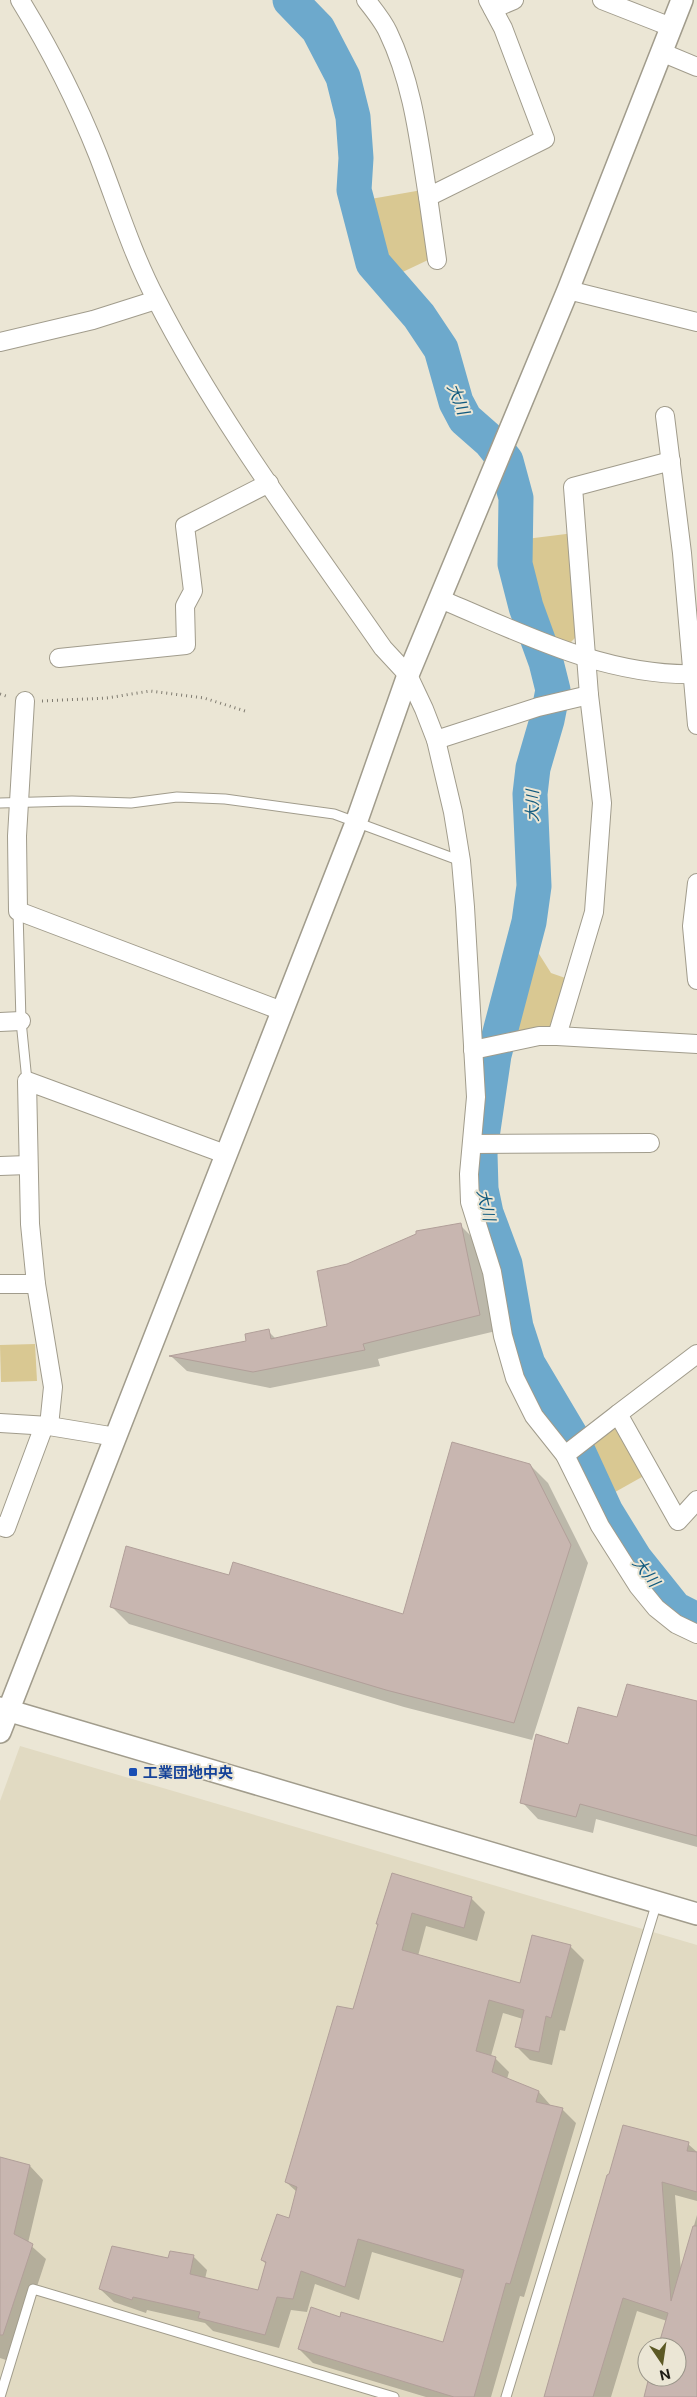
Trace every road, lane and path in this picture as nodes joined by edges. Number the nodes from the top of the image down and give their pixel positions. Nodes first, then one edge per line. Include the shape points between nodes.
1 (20, 0) edge
2 (366, 0) edge
3 (514, 0) edge
4 (602, 0) edge
5 (682, 0) edge
6 (491, 5) edge
7 (671, 27) junction
8 (662, 52) junction
9 (697, 67) edge
10 (428, 197) junction
11 (437, 260) dead end
12 (568, 290) junction
13 (156, 300) junction
14 (697, 322) edge
15 (0, 342) edge
16 (665, 416) dead end
17 (671, 461) junction
18 (269, 483) junction
19 (689, 552) edge
20 (440, 599) junction
21 (59, 658) dead end
22 (588, 658) junction
23 (694, 674) edge
24 (408, 676) junction
25 (0, 694) edge
26 (582, 697) junction
27 (25, 701) junction
28 (246, 711) dead end
29 (697, 725) edge
30 (436, 740) junction
31 (19, 802) junction
32 (0, 803) edge
33 (356, 823) junction
34 (461, 861) junction
35 (697, 883) edge
36 (18, 912) junction
37 (697, 980) edge
38 (282, 1011) junction
39 (0, 1022) edge
40 (22, 1022) junction
41 (557, 1036) junction
42 (697, 1044) edge
43 (479, 1048) junction
44 (27, 1081) junction
45 (650, 1143) dead end
46 (472, 1144) junction
47 (226, 1154) junction
48 (28, 1165) junction
49 (0, 1166) edge
50 (0, 1284) edge
51 (36, 1284) junction
52 (697, 1354) edge
53 (618, 1414) junction
54 (0, 1423) edge
55 (46, 1426) junction
56 (116, 1437) junction
57 (565, 1454) junction
58 (697, 1500) edge
59 (0, 1526) edge
60 (697, 1634) edge
61 (4, 1709) edge
62 (0, 1732) edge
63 (657, 1902) junction
64 (697, 1914) edge
65 (0, 2397) edge
66 (394, 2397) edge
67 (506, 2397) edge

1 - 13 street via 46,44 97,154 134,253
2 - 10 street via 388,31 405,73
3 - 6 street
4 - 7 street
5 - 7 street
6 - 10 street via 545,139
7 - 8 street
8 - 9 street
8 - 12 street
10 - 11 street
12 - 14 street
12 - 20 street
13 - 15 street via 93,320
13 - 18 street via 222,415
16 - 17 street
17 - 19 street
17 - 22 street via 573,487
18 - 21 street via 185,526 193,591 184,606 186,645
18 - 24 street via 383,648
19 - 23 street
20 - 22 street via 559,650
20 - 24 street
22 - 23 street via 652,672
22 - 26 street
23 - 29 street
24 - 30 street
24 - 33 street
25 - 27 path
26 - 30 street via 538,707
26 - 41 street via 602,803 594,912
27 - 28 path via 108,698 150,691 204,698
27 - 31 street
30 - 34 street
31 - 32 lane
31 - 33 lane via 132,803 177,797 225,799 334,814
31 - 36 street
33 - 34 lane
33 - 38 street
34 - 43 street
35 - 37 street via 692,926
36 - 38 street
36 - 40 lane
38 - 47 street
39 - 40 street
40 - 44 lane
41 - 42 street
41 - 43 street via 539,1036
43 - 46 street
44 - 47 street
44 - 48 street
45 - 46 street
46 - 57 street via 470,1202 492,1272 502,1336 515,1378 534,1416
47 - 56 street
48 - 49 street
48 - 51 street
50 - 51 street
51 - 55 street via 53,1387
52 - 53 street
53 - 57 street
53 - 58 street via 678,1521
54 - 55 street
55 - 56 street
55 - 59 street via 6,1528
56 - 61 street
57 - 60 street via 600,1526 638,1586 669,1619
61 - 62 street
61 - 63 street
63 - 64 street
63 - 67 lane
65 - 66 lane via 33,2289

